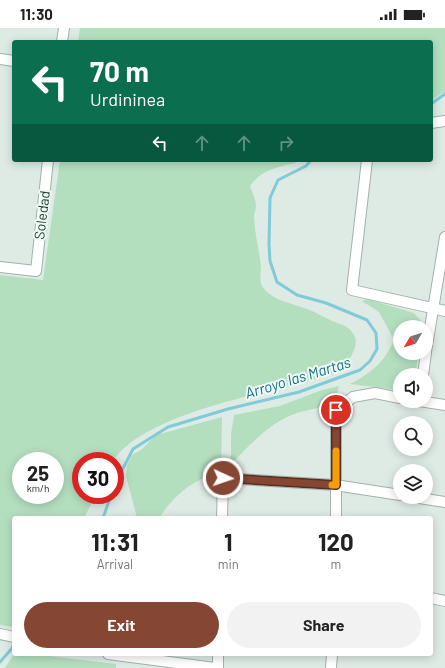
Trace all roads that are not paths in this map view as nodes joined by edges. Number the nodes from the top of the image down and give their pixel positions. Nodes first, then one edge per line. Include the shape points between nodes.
1 (64, 28) edge
2 (62, 40) edge
3 (0, 59) edge
4 (12, 61) edge
5 (445, 121) edge
6 (433, 122) edge
7 (48, 162) edge
8 (367, 162) edge
9 (445, 237) edge
10 (0, 267) edge
11 (432, 309) junction
12 (445, 311) edge
13 (430, 320) edge
14 (393, 397) edge
15 (433, 403) edge
16 (445, 405) edge
17 (336, 485) junction
18 (393, 494) edge
19 (433, 500) edge
20 (445, 502) edge
21 (222, 516) edge
22 (336, 516) edge
23 (433, 598) edge
24 (445, 601) edge
25 (0, 634) edge
26 (12, 637) edge
27 (125, 656) edge
28 (218, 656) edge
29 (332, 656) edge
30 (133, 657) junction
31 (133, 668) edge
32 (216, 668) edge
33 (331, 668) edge

1 - 2 street
3 - 4 street
5 - 6 street
7 - 10 street, Soledad via 36,271
8 - 11 street via 352,290
9 - 11 street
11 - 12 street
11 - 13 street
14 - 17 street via 374,393 353,396 336,410
15 - 16 street
17 - 18 street
17 - 21 street via 223,478
17 - 22 street
19 - 20 street
23 - 24 street
25 - 26 street
27 - 30 street
28 - 32 street
29 - 33 street
30 - 31 street
30 - 32 street

